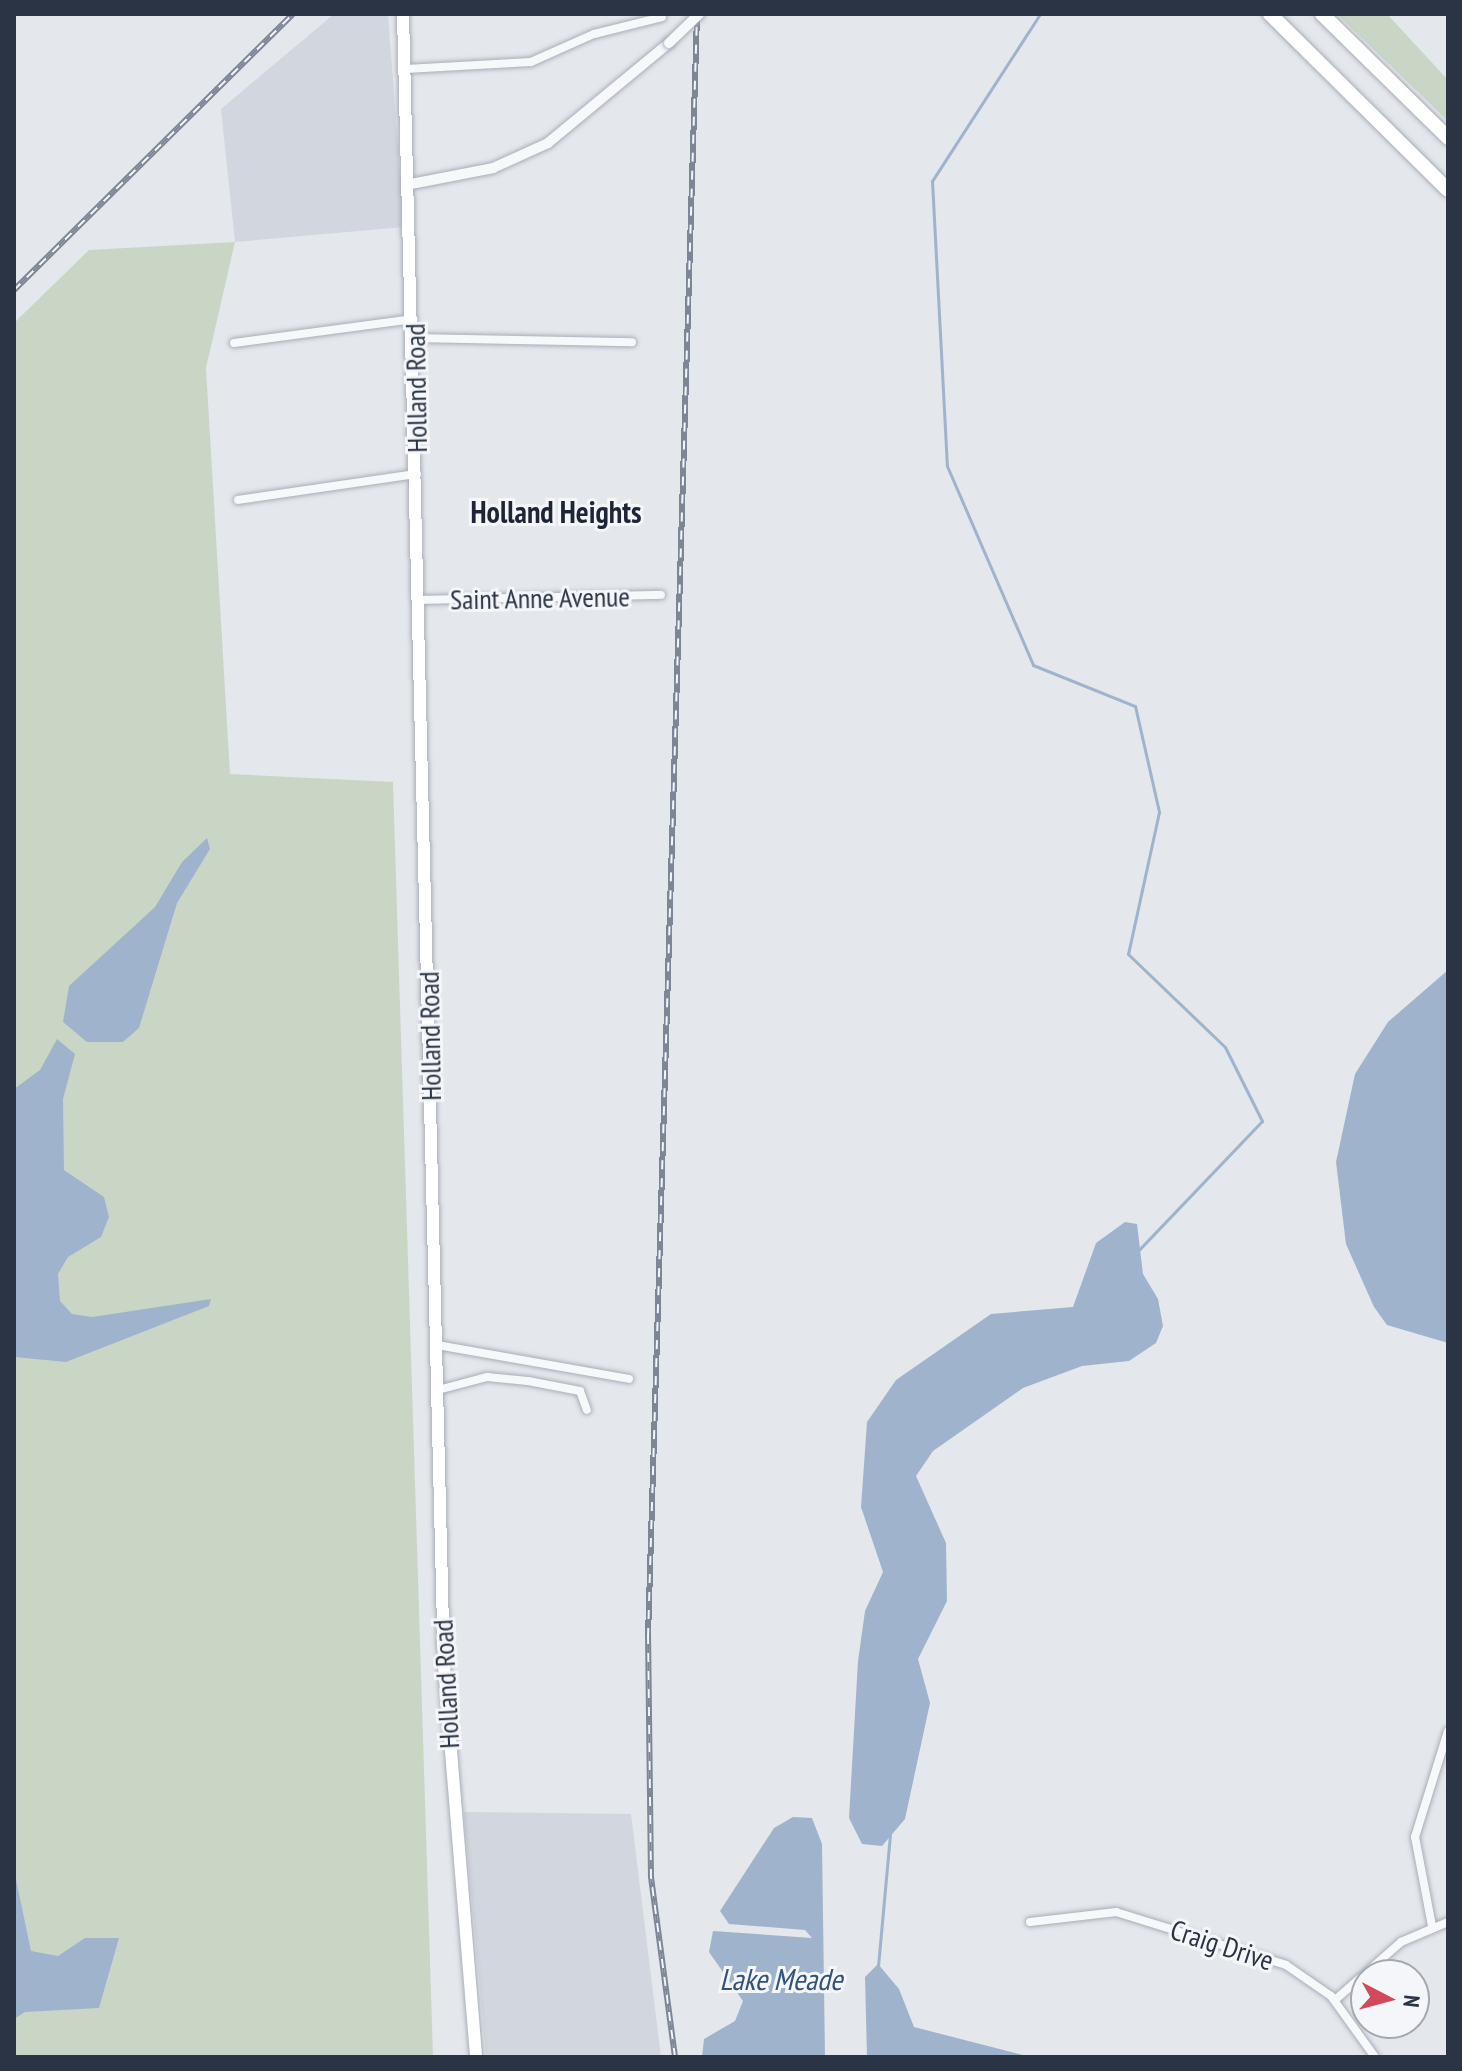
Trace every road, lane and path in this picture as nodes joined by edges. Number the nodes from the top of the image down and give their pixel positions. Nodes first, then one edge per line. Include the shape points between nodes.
1 (403, 14) edge
2 (699, 14) edge
3 (1270, 14) edge
4 (1322, 14) edge
5 (662, 17) dead end
6 (406, 69) junction
7 (1448, 138) edge
8 (411, 184) junction
9 (1448, 190) edge
10 (414, 319) junction
11 (414, 338) junction
12 (632, 342) dead end
13 (234, 343) dead end
14 (418, 474) junction
15 (238, 500) dead end
16 (661, 595) dead end
17 (420, 600) junction
18 (437, 1345) junction
19 (629, 1379) dead end
20 (438, 1390) junction
21 (587, 1410) dead end
22 (1448, 1731) edge
23 (1030, 1922) dead end
24 (1448, 1922) edge
25 (1432, 1926) junction
26 (1335, 2000) junction
27 (476, 2057) edge
28 (1375, 2057) edge

1 - 6 main road, Holland Road
2 - 8 street, bridge via 548,143 493,168
3 - 9 highway
4 - 7 highway
5 - 6 street via 613,27 531,62
6 - 8 main road, Holland Road
8 - 10 main road, Holland Road
10 - 11 main road, Holland Road
10 - 13 street
11 - 12 street
11 - 14 main road, Holland Road
14 - 15 street
14 - 17 main road, Holland Road
16 - 17 street, Saint Anne Avenue
17 - 18 main road, Holland Road
18 - 19 street
18 - 20 main road, Holland Road
20 - 21 street via 487,1377 528,1381 580,1391
20 - 27 main road, Holland Road via 448,1744
22 - 25 street via 1415,1837
23 - 26 street, Craig Drive via 1100,1910 1132,1916 1286,1965
24 - 25 street
25 - 26 street via 1386,1952
26 - 28 street, Craig Drive

